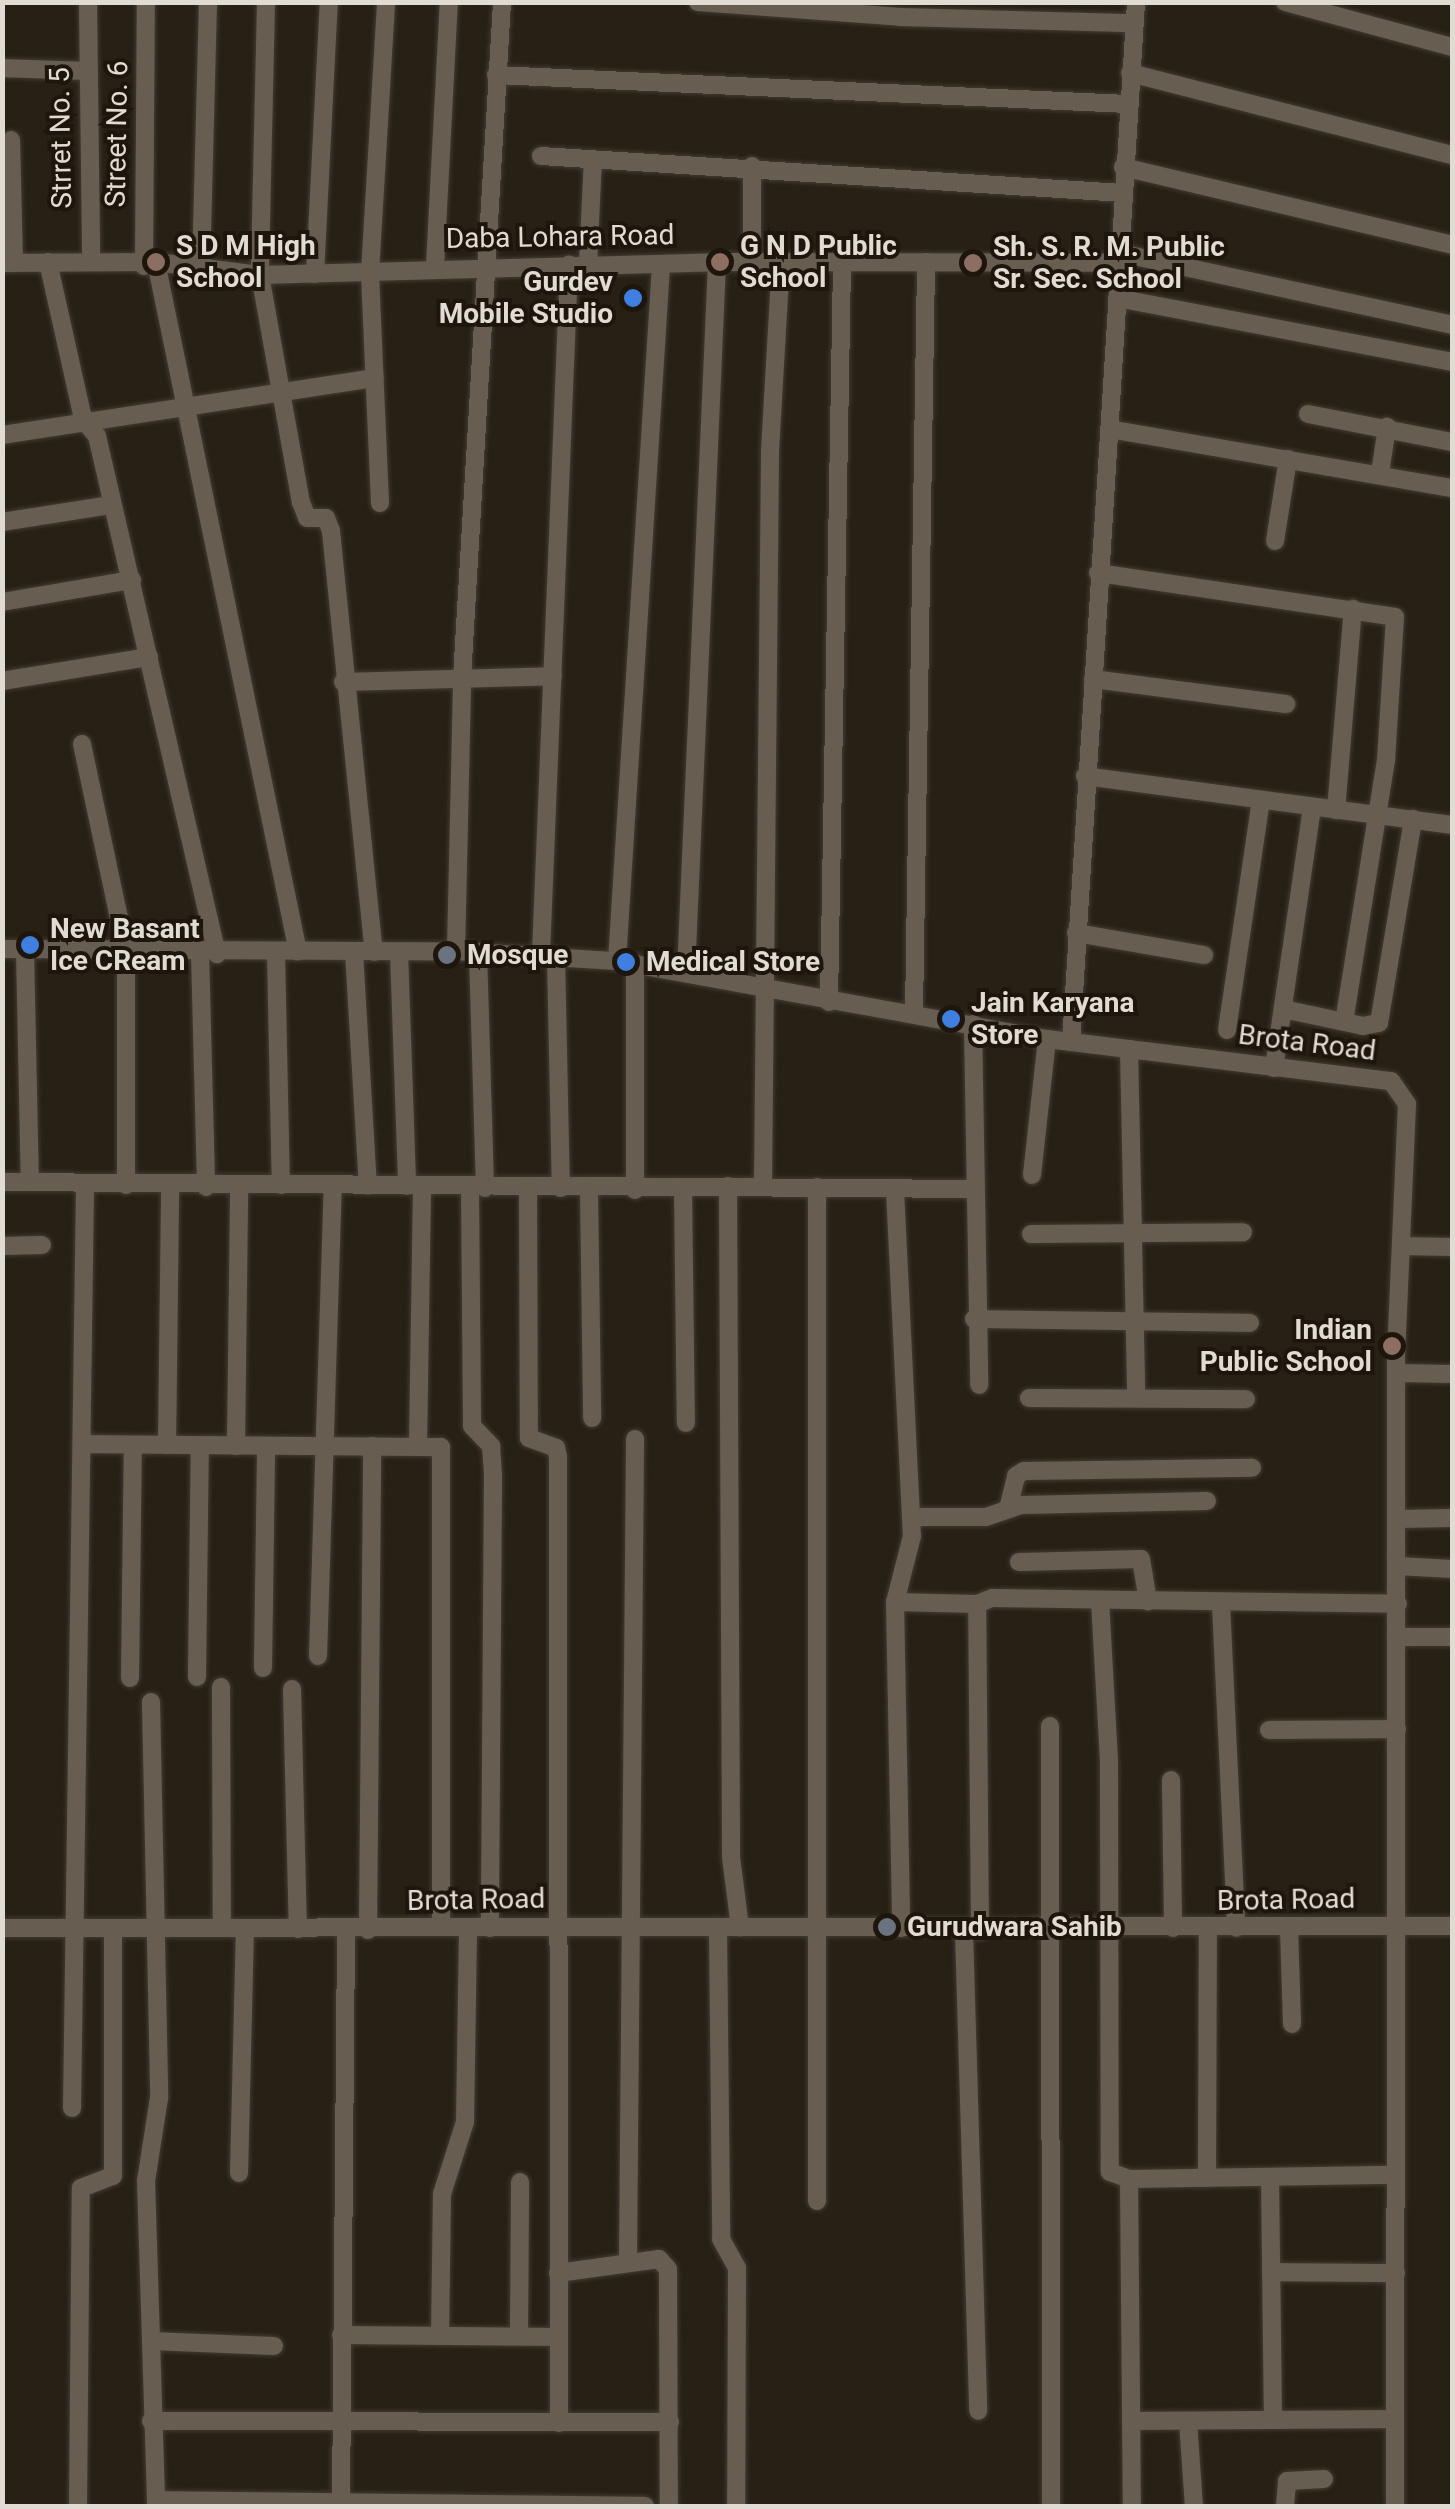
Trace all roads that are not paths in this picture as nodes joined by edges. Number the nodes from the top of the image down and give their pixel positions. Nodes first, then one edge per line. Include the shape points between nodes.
1 (146, 2) edge
2 (208, 2) edge
3 (266, 2) edge
4 (328, 2) edge
5 (386, 2) edge
6 (449, 2) edge
7 (502, 2) edge
8 (698, 2) edge
9 (1136, 2) edge
10 (1285, 2) edge
11 (1313, 6) edge
12 (88, 8) edge
13 (1135, 23) junction
14 (1452, 47) edge
15 (2, 68) edge
16 (88, 71) junction
17 (1130, 72) junction
18 (496, 75) junction
19 (1126, 104) junction
20 (11, 140) dead end
21 (1452, 155) edge
22 (541, 156) dead end
23 (593, 158) junction
24 (752, 166) junction
25 (1123, 167) junction
26 (1122, 193) junction
27 (1452, 245) edge
28 (1120, 258) junction
29 (48, 262) junction
30 (91, 262) junction
31 (717, 262) junction
32 (752, 262) junction
33 (781, 262) junction
34 (842, 262) junction
35 (926, 262) junction
36 (8, 263) edge
37 (150, 264) junction
38 (579, 264) junction
39 (661, 264) junction
40 (435, 266) junction
41 (482, 267) junction
42 (201, 270) junction
43 (370, 273) junction
44 (315, 274) junction
45 (260, 275) junction
46 (1117, 298) junction
47 (1452, 325) edge
48 (1452, 362) edge
49 (375, 378) junction
50 (281, 390) junction
51 (183, 406) junction
52 (1308, 414) dead end
53 (84, 419) junction
54 (1388, 428) junction
55 (1109, 429) junction
56 (2, 434) edge
57 (1452, 442) edge
58 (1288, 459) junction
59 (1380, 473) junction
60 (1452, 488) edge
61 (380, 503) dead end
62 (110, 505) junction
63 (2, 522) edge
64 (1275, 541) dead end
65 (1098, 573) junction
66 (132, 580) junction
67 (2, 602) edge
68 (1353, 609) junction
69 (149, 658) junction
70 (553, 676) junction
71 (462, 678) junction
72 (1092, 679) junction
73 (2, 681) edge
74 (343, 682) junction
75 (1286, 704) dead end
76 (82, 744) dead end
77 (1085, 776) junction
78 (1262, 800) junction
79 (1312, 808) junction
80 (1336, 810) junction
81 (1378, 814) junction
82 (1413, 819) junction
83 (1452, 825) edge
84 (1076, 933) junction
85 (2, 949) edge
86 (25, 950) junction
87 (126, 951) junction
88 (456, 951) junction
89 (298, 952) junction
90 (354, 952) junction
91 (374, 952) junction
92 (398, 952) junction
93 (478, 952) junction
94 (209, 953) junction
95 (276, 953) junction
96 (548, 955) junction
97 (1204, 955) dead end
98 (626, 962) junction
99 (686, 972) junction
100 (760, 988) junction
101 (829, 1002) junction
102 (1283, 1009) junction
103 (914, 1013) junction
104 (1344, 1022) junction
105 (973, 1024) junction
106 (1227, 1030) dead end
107 (1047, 1039) junction
108 (1071, 1042) junction
109 (1129, 1049) junction
110 (1274, 1068) junction
111 (1032, 1175) dead end
112 (2, 1182) edge
113 (30, 1182) junction
114 (85, 1184) junction
115 (280, 1184) junction
116 (126, 1186) junction
117 (170, 1186) junction
118 (206, 1186) junction
119 (239, 1186) junction
120 (333, 1186) junction
121 (368, 1186) junction
122 (414, 1186) junction
123 (728, 1186) junction
124 (763, 1186) junction
125 (817, 1187) junction
126 (477, 1188) junction
127 (528, 1188) junction
128 (561, 1188) junction
129 (682, 1189) junction
130 (973, 1189) junction
131 (590, 1190) junction
132 (635, 1190) junction
133 (895, 1190) junction
134 (1135, 1231) junction
135 (1244, 1232) dead end
136 (1031, 1234) dead end
137 (42, 1245) dead end
138 (2, 1246) edge
139 (1401, 1246) junction
140 (1452, 1247) edge
141 (974, 1319) junction
142 (1136, 1321) junction
143 (1250, 1323) dead end
144 (1396, 1373) junction
145 (1452, 1374) edge
146 (979, 1385) dead end
147 (1136, 1397) junction
148 (1030, 1398) dead end
149 (1246, 1400) dead end
150 (592, 1418) dead end
151 (686, 1423) dead end
152 (635, 1438) dead end
153 (86, 1444) junction
154 (418, 1444) junction
155 (168, 1445) junction
156 (133, 1446) junction
157 (200, 1446) junction
158 (236, 1446) junction
159 (372, 1446) junction
160 (266, 1447) junction
161 (324, 1447) junction
162 (1252, 1468) dead end
163 (1207, 1500) dead end
164 (1008, 1509) junction
165 (912, 1518) junction
166 (1452, 1518) edge
167 (1398, 1519) junction
168 (1019, 1562) dead end
169 (1398, 1566) junction
170 (1452, 1569) edge
171 (1100, 1600) junction
172 (1148, 1601) junction
173 (894, 1602) junction
174 (977, 1604) junction
175 (1221, 1604) junction
176 (1398, 1604) junction
177 (1400, 1637) junction
178 (1452, 1637) edge
179 (318, 1656) dead end
180 (263, 1668) dead end
181 (197, 1677) dead end
182 (130, 1678) dead end
183 (221, 1687) dead end
184 (292, 1689) dead end
185 (150, 1702) dead end
186 (1050, 1726) dead end
187 (1397, 1729) junction
188 (1270, 1730) dead end
189 (1171, 1780) dead end
190 (442, 1926) junction
191 (559, 1926) junction
192 (740, 1926) junction
193 (1396, 1926) junction
194 (1452, 1926) edge
195 (468, 1927) junction
196 (635, 1927) junction
197 (2, 1928) edge
198 (72, 1928) junction
199 (222, 1928) junction
200 (490, 1928) junction
201 (718, 1928) junction
202 (818, 1928) junction
203 (901, 1928) junction
204 (1173, 1928) junction
205 (1236, 1928) junction
206 (1289, 1928) junction
207 (298, 1929) junction
208 (1208, 1929) junction
209 (112, 1930) junction
210 (245, 1930) junction
211 (368, 1930) junction
212 (1110, 1930) junction
213 (156, 1931) junction
214 (346, 1931) junction
215 (972, 1931) junction
216 (1050, 1931) junction
217 (1292, 2024) dead end
218 (72, 2108) dead end
219 (240, 2173) dead end
220 (1395, 2174) junction
221 (1270, 2177) junction
222 (1130, 2178) junction
223 (1207, 2178) junction
224 (520, 2182) dead end
225 (818, 2201) dead end
226 (628, 2261) junction
227 (1271, 2272) junction
228 (558, 2273) junction
229 (1396, 2273) junction
230 (340, 2335) junction
231 (440, 2336) junction
232 (518, 2336) junction
233 (560, 2336) junction
234 (151, 2341) junction
235 (274, 2346) dead end
236 (978, 2411) dead end
237 (1273, 2419) junction
238 (1395, 2419) junction
239 (1188, 2420) junction
240 (151, 2421) junction
241 (670, 2422) junction
242 (1131, 2422) junction
243 (559, 2423) junction
244 (341, 2425) junction
245 (1324, 2479) dead end
246 (341, 2502) edge
247 (156, 2503) edge
248 (78, 2506) edge
249 (646, 2506) edge
250 (669, 2506) edge
251 (736, 2506) edge
252 (1051, 2506) edge
253 (1132, 2506) edge
254 (1194, 2506) edge
255 (1285, 2506) edge
256 (1395, 2506) edge

1 - 37 street, Street No. 6
2 - 42 street
3 - 45 street
4 - 44 street
5 - 43 street
6 - 40 street
7 - 18 street
8 - 13 street via 900,18
9 - 13 street
10 - 11 street
11 - 14 street
12 - 16 street, Strret No. 5
13 - 17 street
15 - 16 street
16 - 30 street, Strret No. 5
17 - 19 street
17 - 21 street
18 - 19 street
18 - 41 street
19 - 25 street
20 - 36 street
22 - 23 street
23 - 24 street
23 - 38 street
24 - 26 street
24 - 32 street
25 - 26 street
25 - 27 street
26 - 28 street
28 - 35 street, Daba Lohara Road
28 - 46 street
28 - 47 street, Daba Lohara Road
29 - 30 street, Daba Lohara Road
29 - 36 street, Daba Lohara Road
29 - 53 street
30 - 37 street, Daba Lohara Road
31 - 32 street, Daba Lohara Road
31 - 39 street, Daba Lohara Road
31 - 99 street
32 - 33 street, Daba Lohara Road
33 - 34 street, Daba Lohara Road
33 - 100 street via 770,451
34 - 35 street, Daba Lohara Road
34 - 101 street
35 - 103 street
37 - 42 street, Daba Lohara Road
37 - 51 street, Street No. 6
38 - 39 street, Daba Lohara Road
38 - 41 street, Daba Lohara Road
38 - 70 street
39 - 98 street
40 - 41 street, Daba Lohara Road
40 - 43 street, Daba Lohara Road
41 - 71 street
42 - 45 street, Daba Lohara Road
43 - 44 street, Daba Lohara Road
43 - 49 street
44 - 45 street, Daba Lohara Road
45 - 50 street
46 - 48 street
46 - 55 street
49 - 50 street
49 - 61 street
50 - 51 street
50 - 74 street via 305,514 326,518 332,531
51 - 53 street
51 - 89 street, Street No. 6 via 254,714
52 - 54 street
53 - 56 street
53 - 62 street via 97,436
54 - 57 street
54 - 59 street
55 - 58 street
55 - 65 street
58 - 59 street
58 - 64 street
59 - 60 street
62 - 63 street
62 - 66 street
65 - 68 street
65 - 72 street
66 - 67 street
66 - 69 street
68 - 80 street
68 - 81 street via 1396,619
69 - 73 street
69 - 94 street
70 - 71 street
70 - 96 street
71 - 74 street
71 - 88 street
72 - 75 street
72 - 77 street
74 - 91 street
76 - 87 street
77 - 78 street
77 - 84 street
78 - 79 street
78 - 106 street
79 - 80 street
79 - 102 street
80 - 81 street
81 - 82 street
81 - 104 street
82 - 83 street
82 - 104 street via 1379,1022
84 - 97 street
84 - 108 street
85 - 86 street, Brota Road
86 - 87 street, Brota Road
86 - 113 street
87 - 94 street, Brota Road
87 - 116 street
88 - 92 street, Brota Road
88 - 93 street, Brota Road
89 - 90 street, Brota Road
89 - 95 street, Brota Road
90 - 91 street, Brota Road
90 - 121 street
91 - 92 street, Brota Road
92 - 122 street
93 - 96 street, Brota Road
93 - 126 street
94 - 95 street, Brota Road
94 - 118 street
95 - 115 street
96 - 98 street, Brota Road
96 - 128 street
98 - 99 street, Brota Road
98 - 132 street
99 - 100 street, Brota Road
100 - 101 street, Brota Road
100 - 124 street
101 - 103 street, Brota Road
102 - 104 street
102 - 110 street
103 - 105 street, Brota Road
105 - 107 street, Brota Road
105 - 130 street
107 - 108 street, Brota Road
107 - 111 street
108 - 109 street, Brota Road
109 - 110 street, Brota Road
109 - 134 street
110 - 139 street, Brota Road via 1400,1087 1407,1104
112 - 113 street
113 - 114 street
114 - 116 street
114 - 153 street
115 - 119 street
115 - 120 street
116 - 117 street
117 - 118 street
117 - 155 street
118 - 119 street
119 - 158 street
120 - 121 street
120 - 161 street
121 - 122 street
122 - 126 street
122 - 154 street
123 - 124 street
123 - 129 street
123 - 192 street via 731,1857
124 - 125 street
125 - 133 street
125 - 202 street
126 - 127 street
126 - 200 street via 472,1426 491,1446 493,1476
127 - 128 street
127 - 191 street via 530,1438 556,1448 558,1457
128 - 131 street
129 - 132 street
129 - 151 street
130 - 133 street
130 - 141 street
131 - 132 street
131 - 150 street
133 - 165 street
134 - 135 street
134 - 136 street
134 - 142 street
137 - 138 street
139 - 140 street
139 - 144 street, Brota Road
141 - 142 street
141 - 146 street
142 - 143 street
142 - 147 street
144 - 145 street
144 - 167 street, Brota Road
147 - 148 street
147 - 149 street
152 - 196 street
153 - 156 street
153 - 198 street
154 - 159 street
154 - 190 street via 442,1449
155 - 156 street
155 - 157 street
156 - 182 street
157 - 158 street
157 - 181 street
158 - 160 street
159 - 161 street
159 - 211 street
160 - 161 street
160 - 180 street
161 - 179 street
162 - 164 street via 1024,1472 1016,1476
163 - 164 street
164 - 165 street via 986,1517
165 - 173 street
166 - 167 street
167 - 169 street, Brota Road
168 - 172 street via 1141,1559
169 - 170 street
169 - 176 street, Brota Road
171 - 172 street
171 - 174 street
171 - 212 street
172 - 175 street
173 - 174 street
173 - 203 street
174 - 215 street
175 - 176 street
175 - 205 street
176 - 177 street, Brota Road
177 - 178 street
177 - 187 street, Brota Road
183 - 199 street
184 - 207 street
185 - 213 street
186 - 216 street
187 - 188 street
187 - 193 street, Brota Road
189 - 204 street
190 - 195 street, Brota Road
190 - 211 street, Brota Road
191 - 196 street, Brota Road
191 - 200 street, Brota Road
191 - 228 street
192 - 201 street, Brota Road
192 - 202 street, Brota Road
193 - 194 street
193 - 206 street, Brota Road
193 - 220 street
195 - 200 street, Brota Road
195 - 231 street via 465,2122 442,2194
196 - 201 street, Brota Road
196 - 226 street
197 - 198 street, Brota Road
198 - 209 street, Brota Road
198 - 218 street
199 - 210 street, Brota Road
199 - 213 street, Brota Road
201 - 251 street via 721,2239 738,2268
202 - 203 street, Brota Road
202 - 225 street
203 - 215 street, Brota Road
204 - 208 street, Brota Road
204 - 212 street, Brota Road
205 - 206 street, Brota Road
205 - 208 street, Brota Road
206 - 217 street
207 - 210 street, Brota Road
207 - 214 street, Brota Road
208 - 223 street
209 - 213 street, Brota Road
209 - 248 street via 113,2176 82,2188
210 - 219 street
211 - 214 street, Brota Road
212 - 216 street, Brota Road
212 - 222 street via 1108,2162 1110,2172
213 - 234 street via 159,2098 146,2181
214 - 230 street
215 - 216 street, Brota Road
215 - 236 street
216 - 252 street
220 - 221 street
220 - 229 street
221 - 223 street
221 - 227 street
222 - 223 street
222 - 242 street
224 - 232 street
226 - 228 street
226 - 241 street via 659,2259 668,2270
227 - 229 street
227 - 237 street
228 - 233 street
229 - 238 street
230 - 231 street
230 - 244 street
231 - 232 street
232 - 233 street
233 - 243 street
234 - 235 street
234 - 240 street
237 - 238 street
237 - 239 street
238 - 256 street
239 - 242 street
239 - 254 street
240 - 244 street
240 - 247 street
241 - 243 street
241 - 250 street
242 - 253 street
243 - 244 street
244 - 246 street
245 - 255 street via 1287,2482
246 - 247 street
246 - 249 street

